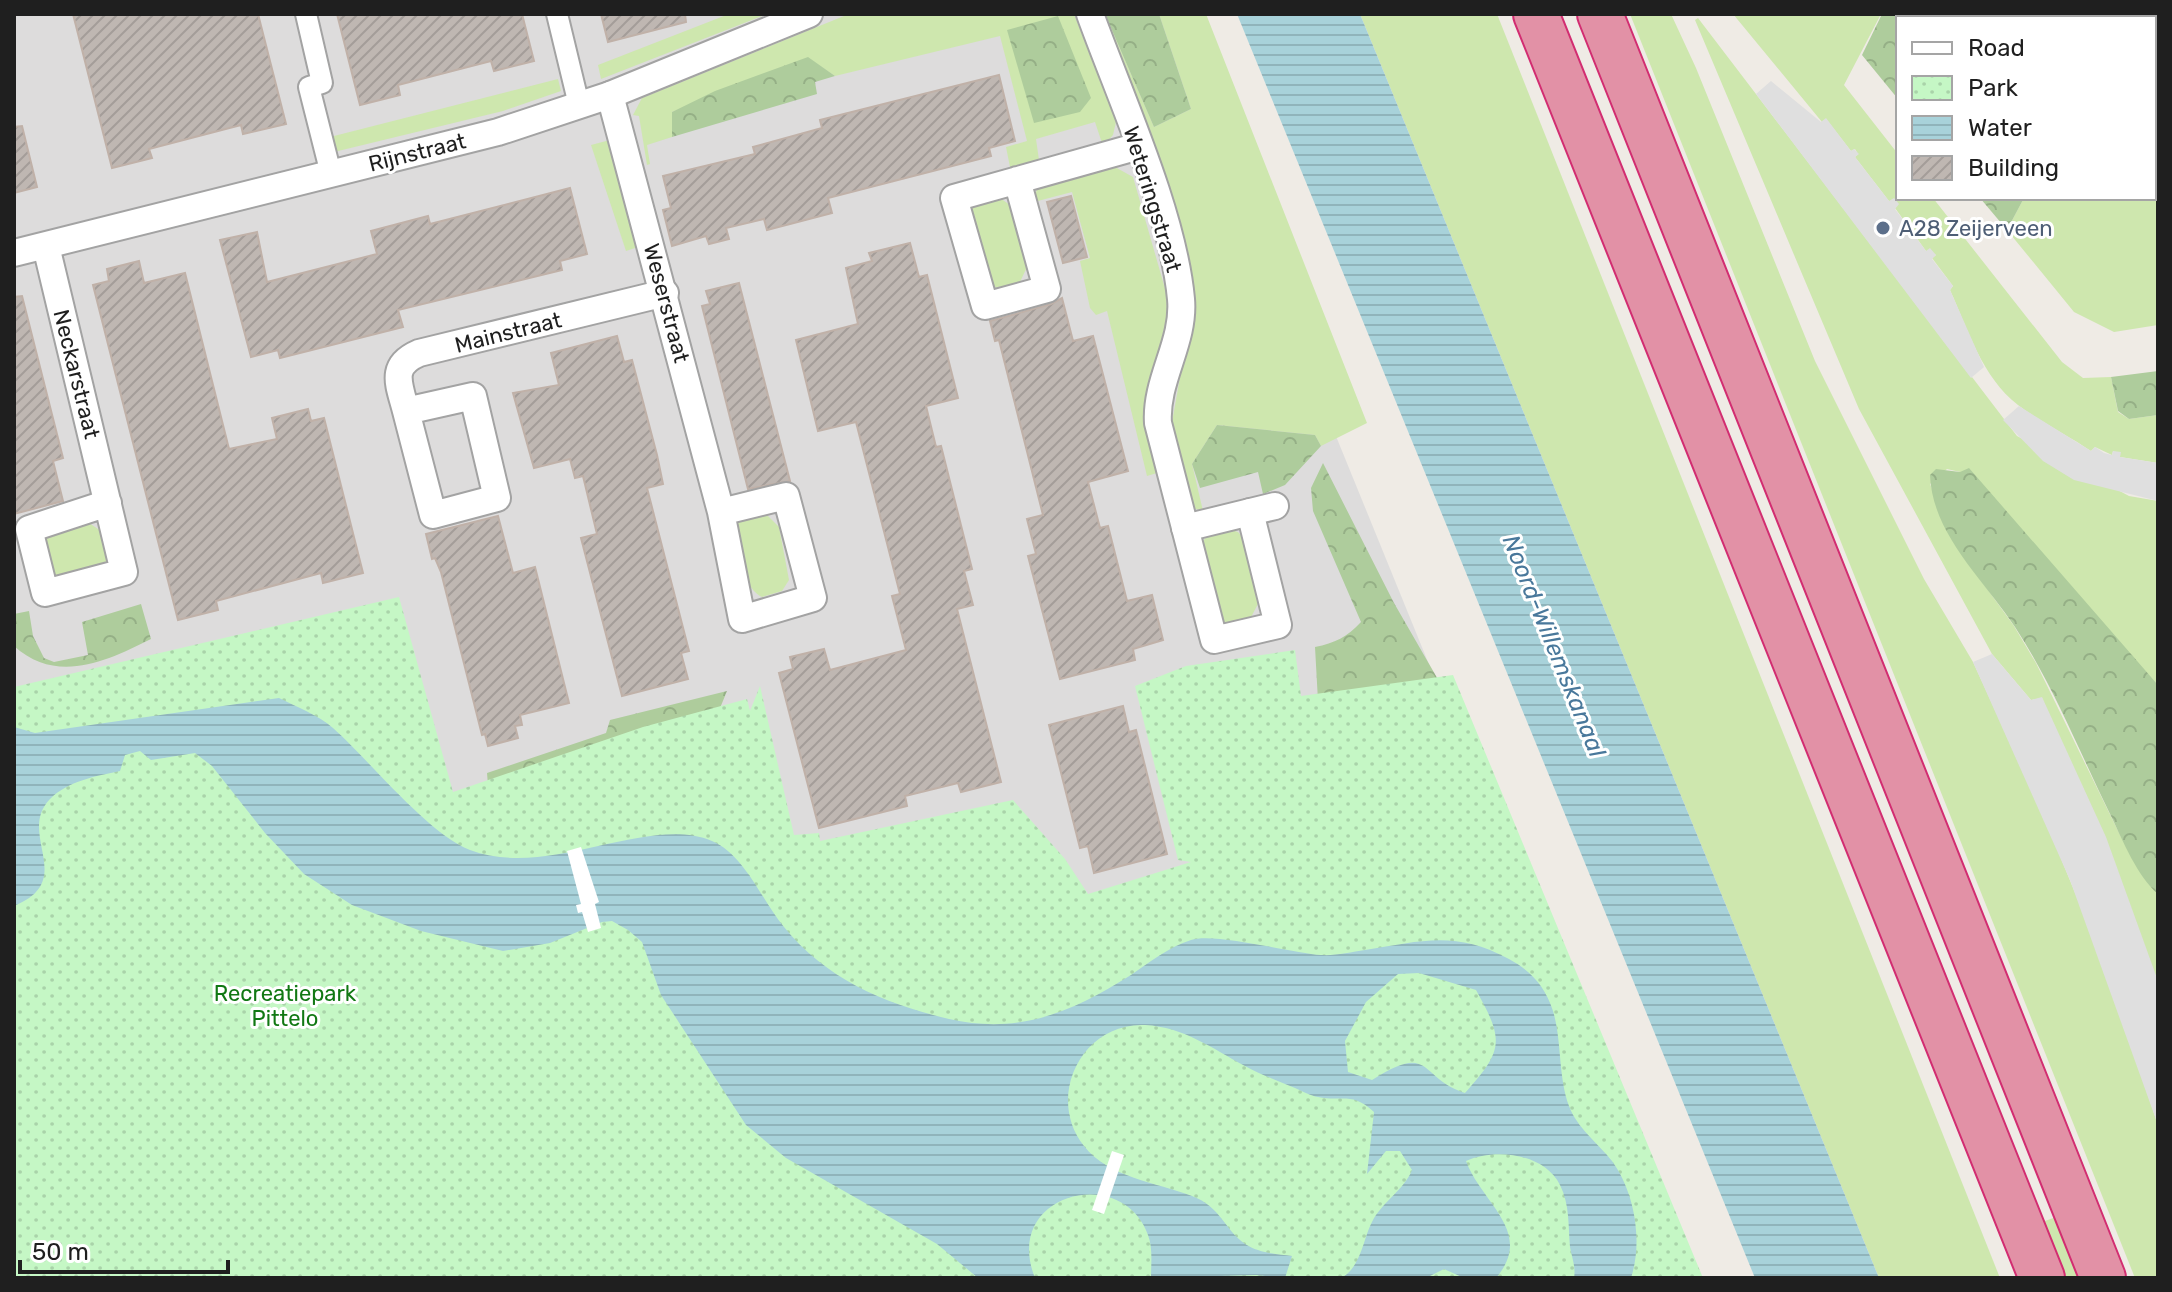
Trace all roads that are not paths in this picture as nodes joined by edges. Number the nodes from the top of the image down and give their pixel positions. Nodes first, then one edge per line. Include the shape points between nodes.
1 (306, 14) edge
2 (557, 14) edge
3 (809, 14) edge
4 (1090, 14) edge
5 (1536, 14) edge
6 (1600, 14) edge
7 (610, 95) junction
8 (579, 105) junction
9 (1139, 146) junction
10 (331, 174) junction
11 (1017, 180) junction
12 (46, 246) junction
13 (14, 253) edge
14 (665, 293) junction
15 (406, 411) junction
16 (108, 503) junction
17 (721, 512) junction
18 (1185, 528) junction
19 (22, 530) edge
20 (2042, 1278) edge
21 (2103, 1278) edge

1 - 10 street via 322,83 309,87
2 - 8 street
3 - 7 street, Rijnstraat
4 - 9 street, Weteringstraat
5 - 20 highway
6 - 21 highway
7 - 8 street, Rijnstraat
7 - 14 street, Weserstraat
8 - 10 street, Rijnstraat via 498,132
9 - 11 street
9 - 18 street, Weteringstraat via 1181,300 1180,324 1157,402
10 - 12 street, Rijnstraat
11 - 11 street via 954,198 985,306 1047,289
12 - 13 street, Rijnstraat
12 - 16 street, Neckarstraat
14 - 15 street, Mainstraat via 408,358 396,375
14 - 17 street, Weserstraat
15 - 15 street, Mainstraat via 473,396 497,498 433,515
16 - 19 street, Neckarstraat
16 - 19 street, Neckarstraat via 124,572 45,593
17 - 17 street, Weserstraat via 742,619 813,598 786,496
18 - 18 street, Weteringstraat via 1214,640 1278,625 1262,509

